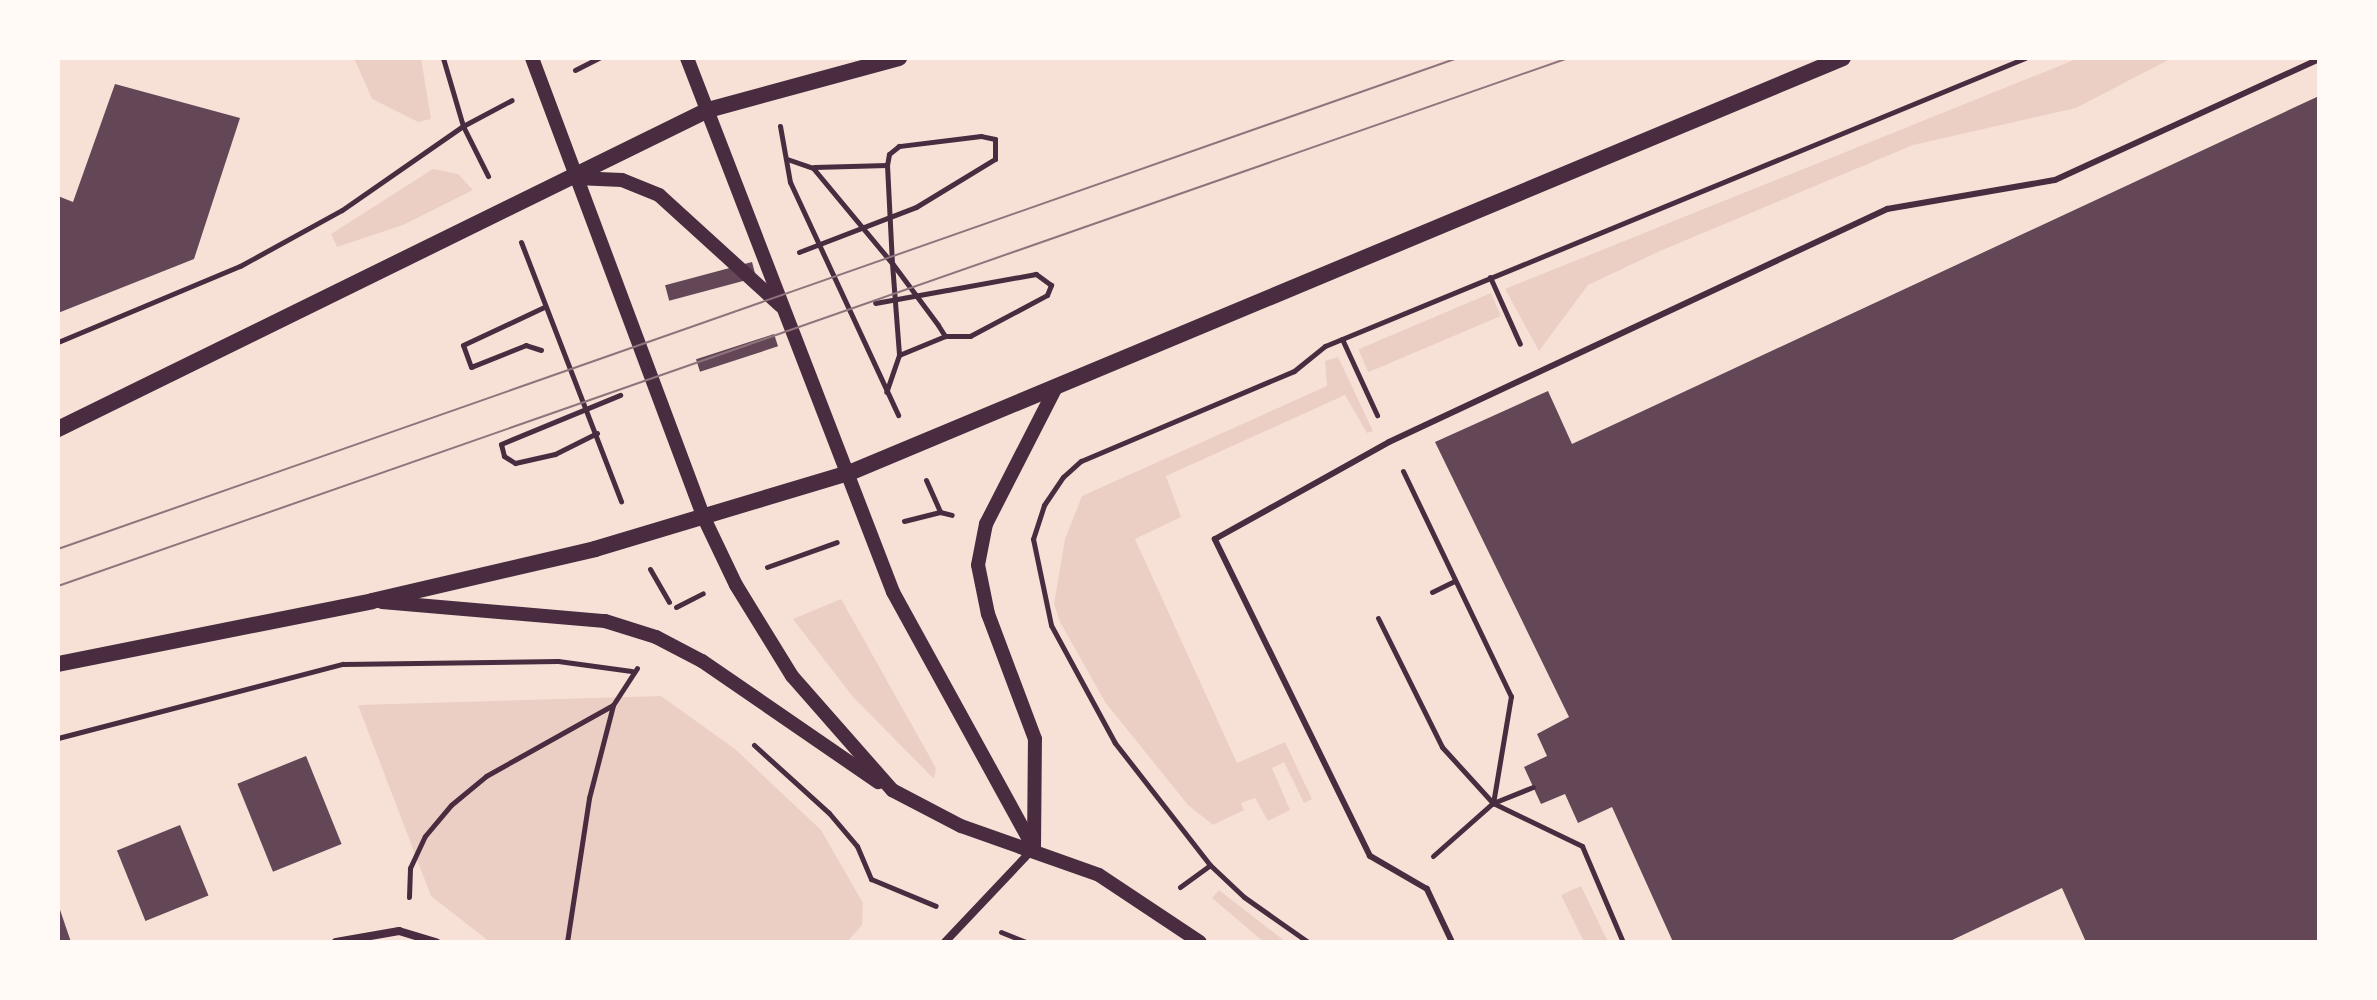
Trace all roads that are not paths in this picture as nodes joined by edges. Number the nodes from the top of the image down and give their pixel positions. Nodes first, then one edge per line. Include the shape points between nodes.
1 (532, 58) edge
2 (687, 58) edge
3 (899, 58) edge
4 (1843, 58) edge
5 (2319, 59) edge
6 (708, 110) junction
7 (576, 178) junction
8 (786, 311) junction
9 (1056, 387) junction
10 (58, 429) edge
11 (849, 473) junction
12 (704, 518) junction
13 (372, 601) junction
14 (58, 664) edge
15 (892, 790) junction
16 (1034, 849) junction
17 (336, 942) edge
18 (436, 942) edge
19 (945, 942) edge
20 (1200, 942) edge
21 (1452, 942) edge

1 - 7 street
2 - 6 street
3 - 6 main road
4 - 9 main road
5 - 21 lane via 2055,180 1887,209 1389,442 1215,539 1370,856 1427,889
6 - 7 main road
6 - 8 street
7 - 8 street via 622,180 659,195
7 - 10 main road
7 - 12 street
8 - 11 street
9 - 11 main road
9 - 16 street via 986,524 978,565 988,614 1035,739
11 - 12 main road
11 - 16 street via 893,592
12 - 13 main road
12 - 15 street via 736,585 792,676
13 - 14 main road
13 - 15 street via 605,621 656,637 702,661
15 - 16 street via 961,826
16 - 19 street
16 - 20 street via 1099,875
17 - 18 street via 399,931

